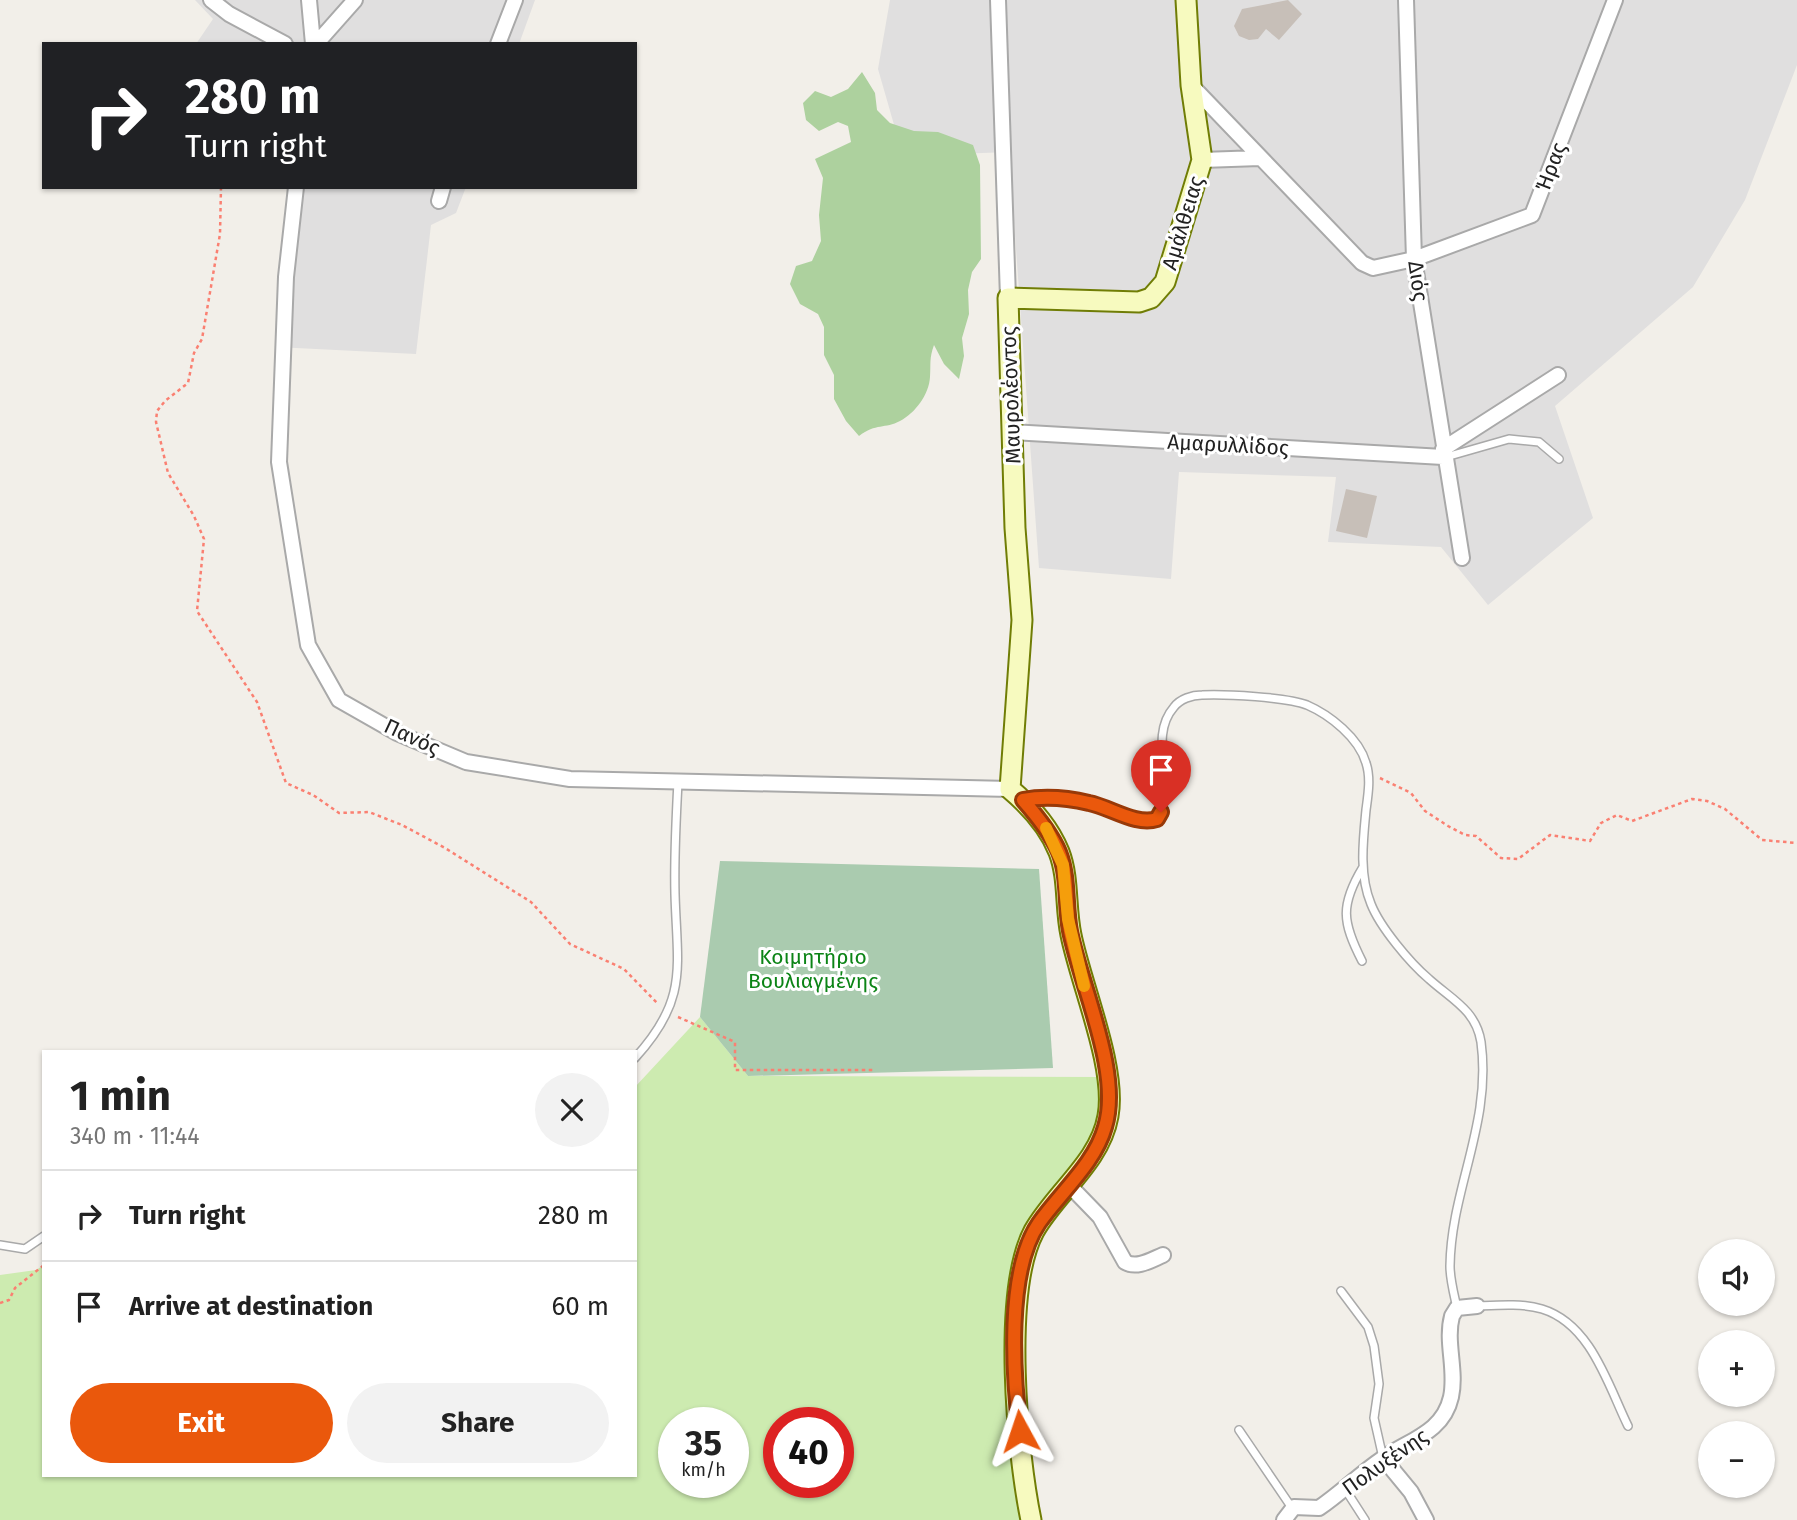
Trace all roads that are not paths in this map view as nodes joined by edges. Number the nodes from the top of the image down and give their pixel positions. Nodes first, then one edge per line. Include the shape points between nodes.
1 (211, 0) edge
2 (309, 0) edge
3 (355, 0) edge
4 (515, 0) edge
5 (998, 0) edge
6 (1186, 0) edge
7 (1406, 0) edge
8 (1615, 0) edge
9 (281, 42) edge
10 (314, 42) edge
11 (316, 42) edge
12 (499, 42) edge
13 (1191, 85) junction
14 (1260, 158) junction
15 (1202, 160) junction
16 (296, 189) edge
17 (1414, 259) junction
18 (1008, 298) junction
19 (1558, 375) dead end
20 (1012, 432) junction
21 (1443, 453) junction
22 (1559, 459) dead end
23 (1462, 558) dead end
24 (678, 782) junction
25 (1017, 794) junction
26 (1363, 867) junction
27 (1362, 961) dead end
28 (637, 1056) edge
29 (1069, 1185) junction
30 (42, 1237) edge
31 (0, 1245) edge
32 (1163, 1255) dead end
33 (1341, 1291) dead end
34 (1478, 1306) joint
35 (1457, 1308) junction
36 (1628, 1426) dead end
37 (1240, 1430) dead end
38 (1383, 1458) junction
39 (1345, 1489) junction
40 (1288, 1514) edge
41 (1031, 1520) edge
42 (1365, 1520) edge
43 (1426, 1520) edge

1 - 9 street
2 - 10 street
3 - 11 street
4 - 12 street
5 - 18 street, Μαυρολέοντος
6 - 13 street, Αμάλθειας
7 - 17 street, Διός
8 - 17 street, Ήρας via 1532,215
13 - 14 street, Ήρας
13 - 15 street, Αμάλθειας
14 - 15 street
14 - 17 street, Ήρας via 1362,263 1373,268
15 - 18 street, Αμάλθειας via 1165,282 1151,298 1139,302
16 - 24 street, Πανός via 286,277 279,462 308,645 339,700 397,733 466,762 570,779
17 - 21 street, Διός
18 - 20 street, Μαυρολέοντος
19 - 21 street
20 - 21 street, Αμαρυλλίδος
20 - 25 street, Μαυρολέοντος via 1022,620
21 - 22 lane via 1509,439 1539,442
21 - 23 street, Διός
24 - 25 street, Πανός
24 - 28 lane via 678,976 669,1013
25 - 26 lane via 1089,803 1143,821 1157,819 1164,802 1164,726 1173,707 1200,694 1286,700 1307,705 1334,721 1366,762
25 - 29 street via 1048,832 1063,865 1071,934 1109,1079 1110,1103 1103,1134
26 - 27 lane via 1345,904 1348,928
26 - 35 lane via 1371,904 1389,933 1428,979 1477,1023 1481,1113 1450,1264
29 - 32 street via 1100,1217 1125,1262 1139,1264
29 - 41 street via 1034,1232 1019,1283 1017,1404
30 - 31 lane via 25,1250
33 - 38 lane via 1368,1327 1374,1346 1379,1384 1374,1418
34 - 35 street
34 - 36 lane via 1541,1309 1565,1319 1590,1348
35 - 38 street, Πολυξένης via 1450,1321 1453,1385 1447,1410 1427,1433
37 - 40 lane
38 - 39 street, Πολυξένης
38 - 43 street via 1411,1492
39 - 40 street, Πολυξένης via 1316,1509
39 - 42 lane

